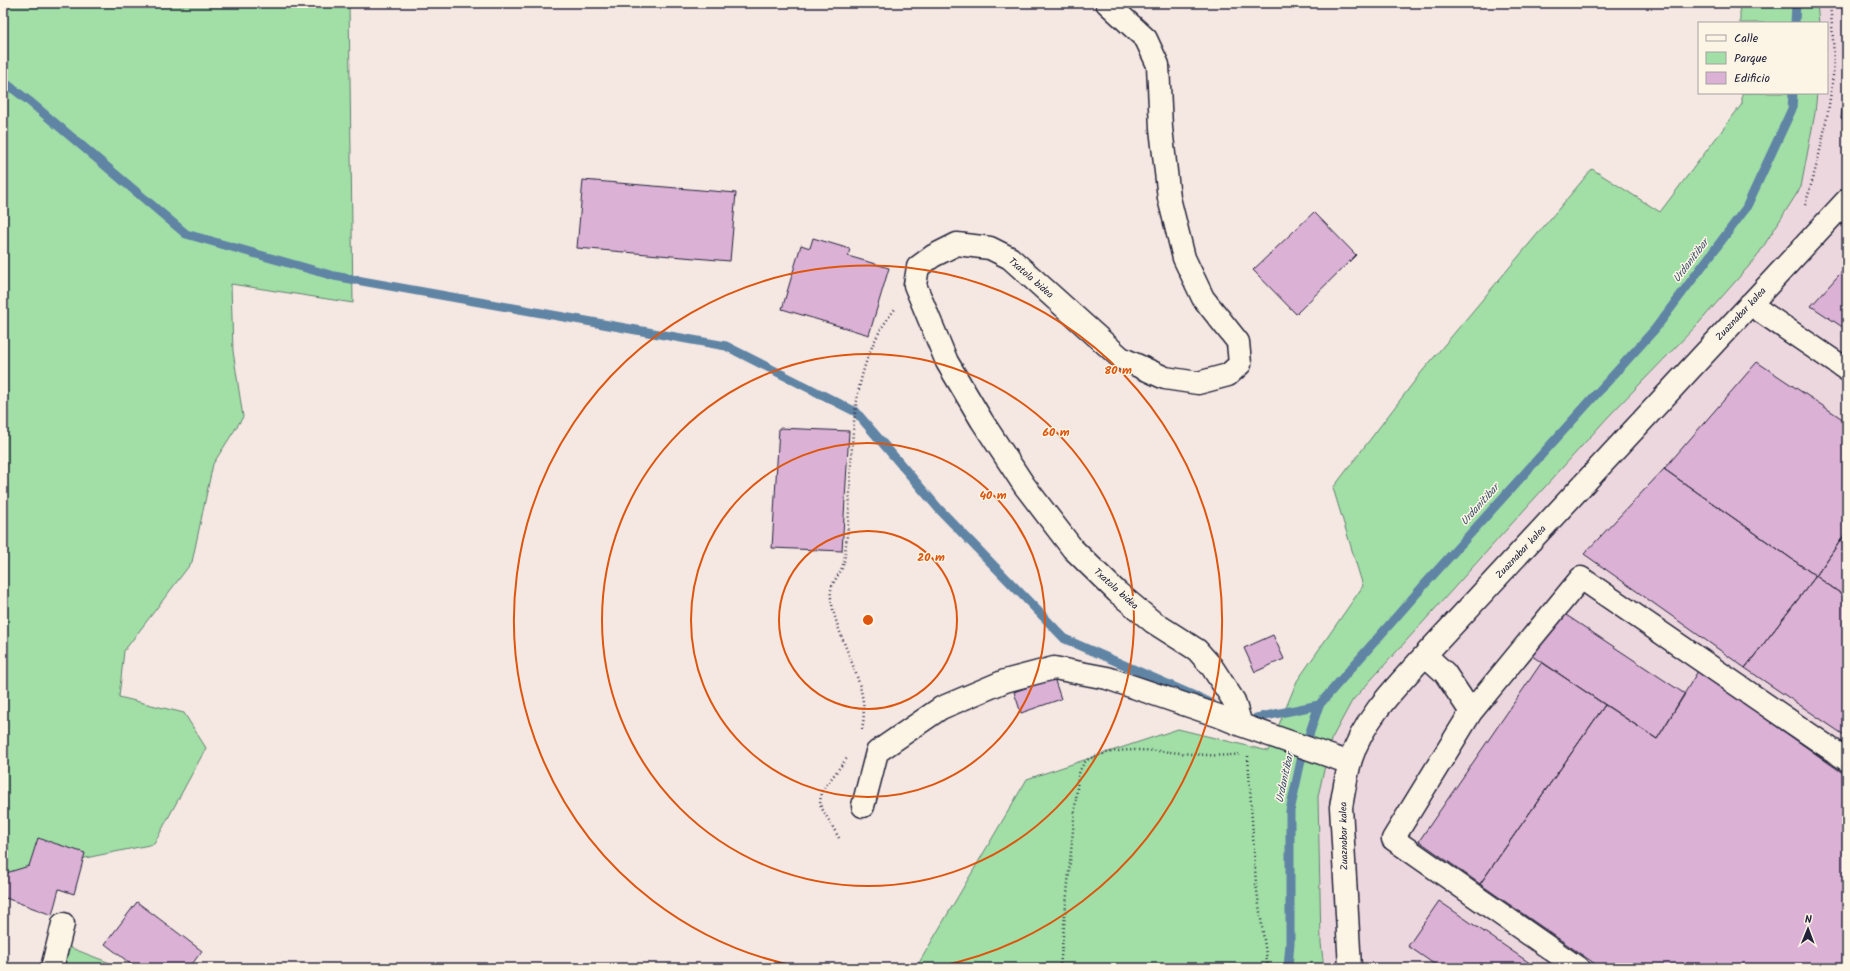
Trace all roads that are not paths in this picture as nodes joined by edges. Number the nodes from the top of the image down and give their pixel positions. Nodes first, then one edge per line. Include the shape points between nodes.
1 (1107, 3) edge
2 (1847, 200) edge
3 (1750, 304) junction
4 (1847, 370) edge
5 (1424, 656) junction
6 (1471, 712) junction
7 (1241, 725) junction
8 (1847, 760) edge
9 (1350, 763) junction
10 (863, 806) dead end
11 (63, 924) dead end
12 (52, 968) edge
13 (1350, 968) edge
14 (1578, 968) edge

1 - 7 street, Txatola bidea via 1146,39 1158,65 1161,128 1169,198 1184,258 1203,298 1238,342 1240,364 1228,375 1198,383 1165,378 1146,370 1121,358 1010,258 990,248 957,244 918,267 915,285 947,362 982,422 1024,485 1073,548 1117,592 1154,622 1197,650 1212,667 1234,701
2 - 3 street, Zuaznabar kalea
3 - 4 street
3 - 5 street, Zuaznabar kalea
5 - 6 street via 1445,673
5 - 9 street, Zuaznabar kalea via 1374,714
6 - 8 street via 1581,578
6 - 14 street via 1393,839
7 - 9 street
7 - 10 street via 1107,678 1054,668 1006,681 941,708 877,752
9 - 13 street, Zuaznabar kalea via 1341,807
11 - 12 street

